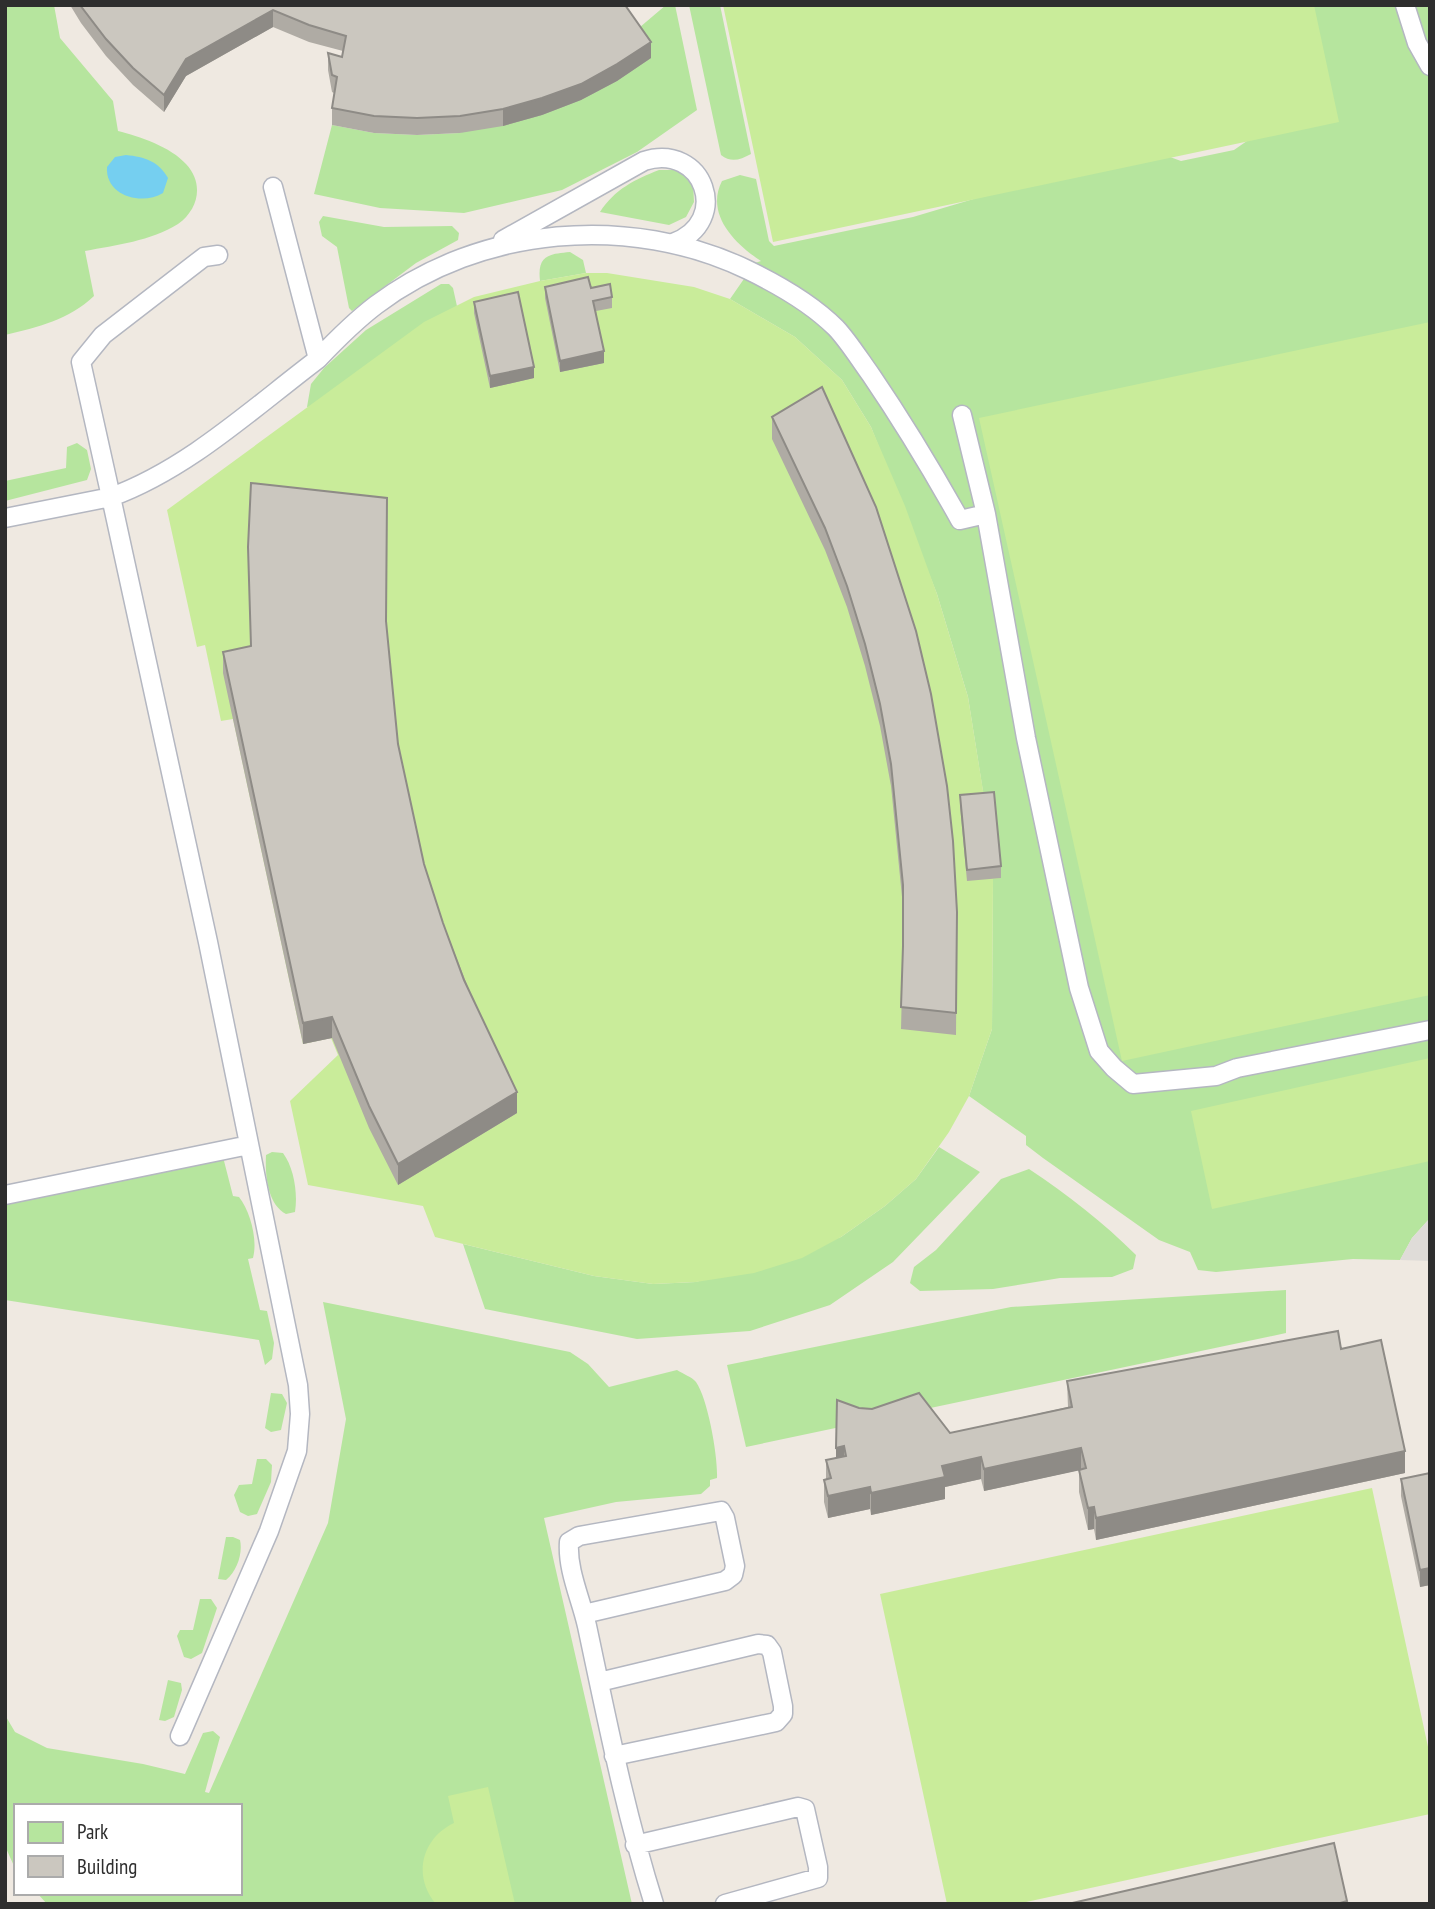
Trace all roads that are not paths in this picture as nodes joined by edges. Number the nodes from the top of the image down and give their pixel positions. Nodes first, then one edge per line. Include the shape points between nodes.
1 (1405, 5) edge
2 (1430, 66) edge
3 (273, 187) dead end
4 (673, 243) junction
5 (484, 250) junction
6 (218, 255) dead end
7 (318, 359) junction
8 (962, 415) dead end
9 (111, 497) junction
10 (986, 514) junction
11 (5, 518) edge
12 (1430, 1030) edge
13 (249, 1145) junction
14 (5, 1195) edge
15 (584, 1614) junction
16 (599, 1682) junction
17 (180, 1736) dead end
18 (614, 1756) junction
19 (635, 1845) junction
20 (654, 1904) edge
21 (725, 1904) edge

1 - 2 lane
3 - 7 lane
4 - 5 lane via 608,234 565,235
4 - 5 lane via 694,231 706,198 690,167 680,160 656,157
4 - 10 lane via 730,261 769,280 837,328 891,404 960,520
5 - 7 lane via 447,264 388,297
6 - 9 lane via 204,257 103,335 81,362
7 - 9 lane via 192,455 136,488
8 - 10 lane
9 - 11 lane
9 - 13 lane
10 - 12 lane via 1026,738 1079,988 1099,1051 1133,1084 1216,1076
13 - 14 lane
13 - 17 lane via 298,1385 297,1451 270,1531
15 - 15 lane via 569,1542 579,1536 721,1511 726,1518 733,1575 724,1581
15 - 16 lane
16 - 18 lane
16 - 18 lane via 767,1645 783,1706 776,1722
18 - 19 lane
19 - 20 lane
19 - 21 lane via 797,1807 805,1809 818,1878

